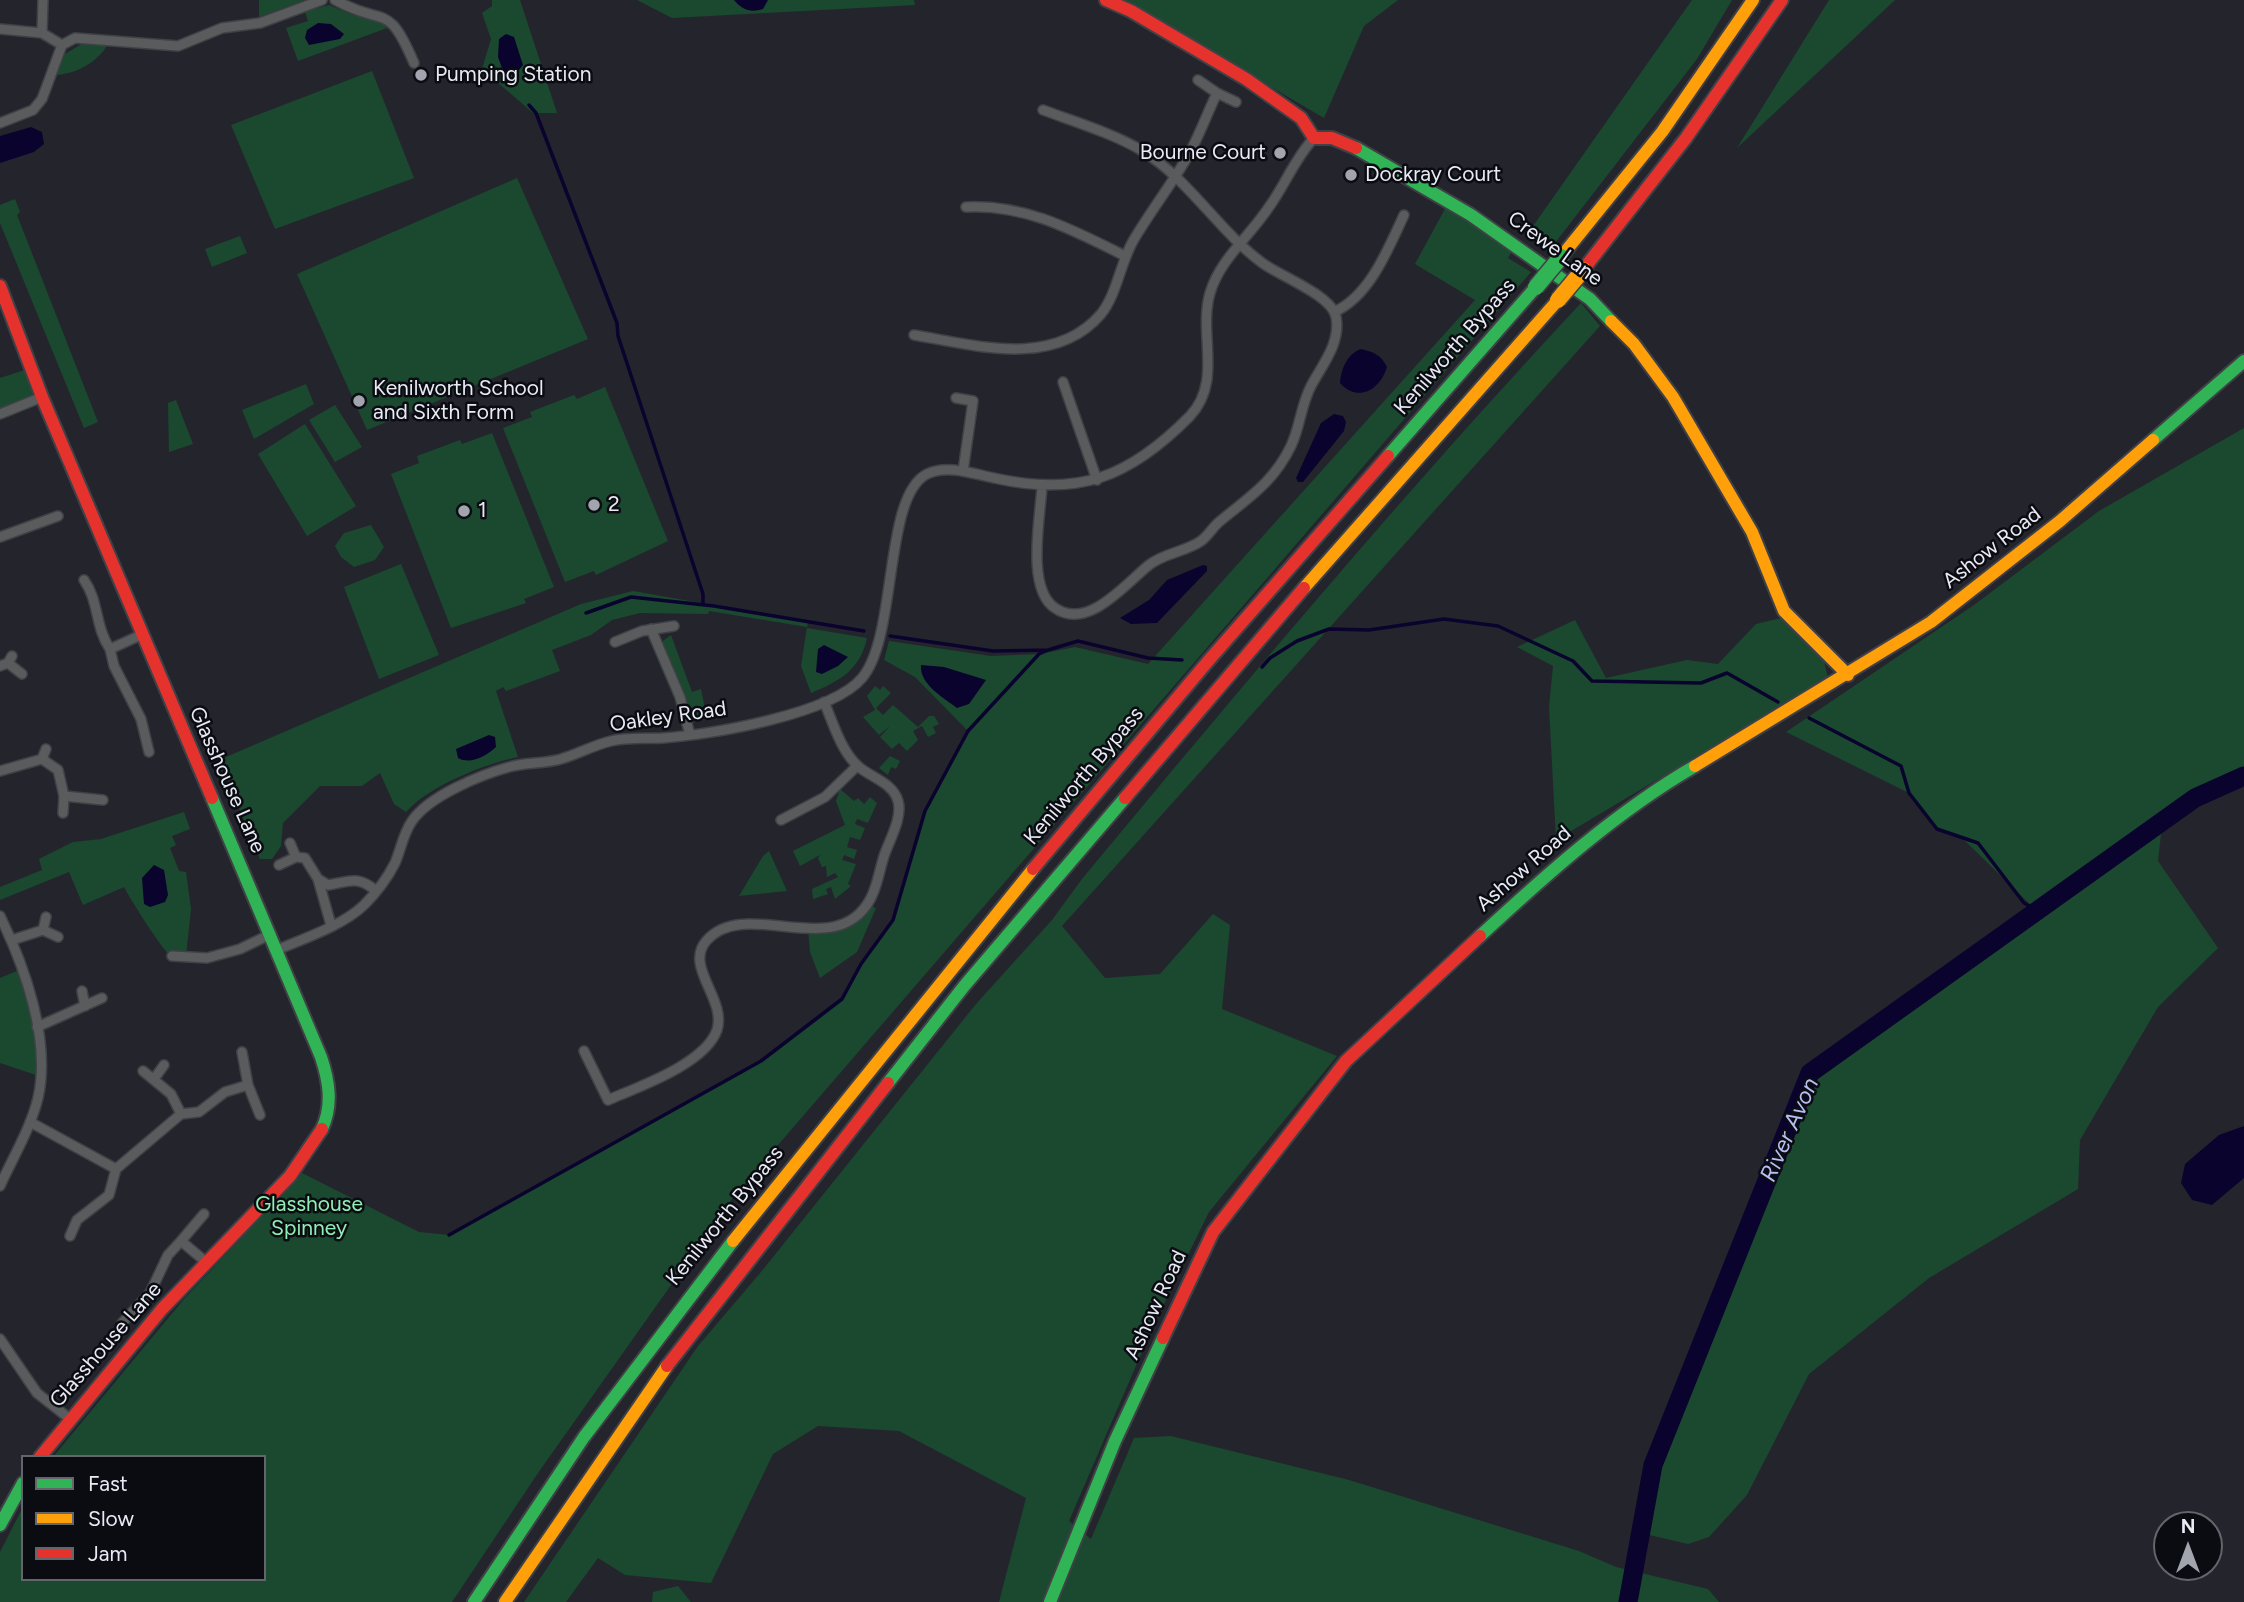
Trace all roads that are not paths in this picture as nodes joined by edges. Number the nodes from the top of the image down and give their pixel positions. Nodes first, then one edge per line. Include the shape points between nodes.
1 (43, 0) edge
2 (322, 0) edge
3 (335, 0) edge
4 (1106, 0) edge
5 (1753, 0) edge
6 (1782, 0) edge
7 (0, 29) edge
8 (42, 33) junction
9 (62, 45) junction
10 (414, 63) dead end
11 (1198, 80) dead end
12 (1217, 93) junction
13 (1236, 102) dead end
14 (1043, 110) dead end
15 (0, 123) edge
16 (1314, 138) junction
17 (1174, 174) junction
18 (965, 207) dead end
19 (1404, 215) dead end
20 (1240, 242) junction
21 (1125, 256) junction
22 (0, 286) edge
23 (1334, 312) junction
24 (914, 335) dead end
25 (2244, 361) edge
26 (1063, 382) dead end
27 (42, 397) junction
28 (956, 398) dead end
29 (0, 414) edge
30 (963, 471) junction
31 (1097, 480) junction
32 (1042, 487) junction
33 (58, 516) dead end
34 (0, 537) edge
35 (83, 580) dead end
36 (674, 626) dead end
37 (651, 629) junction
38 (141, 635) junction
39 (615, 642) dead end
40 (110, 649) junction
41 (7, 662) edge
42 (22, 674) dead end
43 (1848, 675) junction
44 (824, 702) junction
45 (690, 735) junction
46 (46, 749) dead end
47 (149, 752) dead end
48 (42, 759) junction
49 (857, 766) junction
50 (0, 771) edge
51 (64, 796) junction
52 (103, 800) dead end
53 (63, 813) dead end
54 (781, 820) dead end
55 (290, 843) dead end
56 (296, 858) junction
57 (279, 865) dead end
58 (318, 879) junction
59 (375, 890) junction
60 (0, 916) edge
61 (46, 917) dead end
62 (331, 925) junction
63 (43, 930) junction
64 (271, 934) junction
65 (58, 937) dead end
66 (12, 940) junction
67 (277, 950) junction
68 (172, 956) dead end
69 (82, 991) dead end
70 (102, 998) dead end
71 (85, 1006) junction
72 (37, 1027) junction
73 (584, 1051) dead end
74 (242, 1052) dead end
75 (164, 1065) dead end
76 (143, 1071) dead end
77 (153, 1079) junction
78 (248, 1085) junction
79 (181, 1114) junction
80 (260, 1115) dead end
81 (30, 1122) junction
82 (116, 1169) junction
83 (1, 1184) edge
84 (204, 1214) dead end
85 (70, 1236) dead end
86 (181, 1241) junction
87 (206, 1262) junction
88 (122, 1323) dead end
89 (0, 1339) edge
90 (69, 1419) junction
91 (42, 1455) edge
92 (21, 1487) edge
93 (0, 1525) edge
94 (474, 1602) edge
95 (505, 1602) edge
96 (1050, 1602) edge

1 - 8 street
2 - 9 street via 260,23 222,28 178,46 86,37
3 - 10 street via 395,22
4 - 16 main road via 1245,79 1301,118
5 - 94 main road, Kenilworth Bypass, bridge via 1717,58 1634,170 1209,660 963,954 684,1302 584,1437
6 - 95 main road, bridge via 1669,164 1583,270 965,985 681,1346
7 - 8 street
8 - 9 street
9 - 15 street via 42,99 33,110
11 - 12 street
12 - 13 street
12 - 17 street via 1187,157
14 - 17 street via 1140,150
16 - 20 street via 1267,211
16 - 43 main road, Crewe Lane via 1332,138 1360,149 1471,215 1534,257 1608,317 1673,397 1752,532 1784,611
17 - 20 street
17 - 21 street
18 - 21 street via 990,206 1041,217
19 - 23 street via 1365,285 1352,302
20 - 23 street via 1262,264 1322,298
20 - 31 street via 1211,289 1206,323 1208,380 1199,403 1160,443
21 - 24 street via 1103,310 1070,337 1051,345 1025,349 950,336
22 - 27 main road, Glasshouse Lane
23 - 32 street via 1332,348 1304,403 1292,444 1263,488 1202,540 1159,558 1117,594 1083,614 1056,609 1040,589
25 - 43 main road, Ashow Road via 2060,522 1930,622
26 - 31 street
27 - 29 street
27 - 38 main road, Glasshouse Lane
28 - 30 street via 972,401
30 - 32 street
30 - 44 street, Oakley Road via 938,471 919,481 903,508 884,616 869,667 862,679
31 - 32 street
33 - 34 street
35 - 40 street via 93,593 100,634
36 - 37 street
37 - 39 street
37 - 45 street via 680,697
38 - 40 street
38 - 64 main road, Glasshouse Lane
40 - 47 street via 141,719
41 - 42 street
43 - 96 main road, Ashow Road via 1666,783 1597,835 1500,917 1346,1061 1213,1232 1115,1441
44 - 45 street, Oakley Road via 797,713
44 - 49 street
45 - 59 street, Oakley Road via 612,741 559,760 510,766 438,797 413,820 394,865
46 - 48 street
48 - 50 street
48 - 51 street via 58,770
49 - 54 street via 825,797
49 - 73 street via 892,789 900,807 867,905 850,920 827,927 751,925 711,936 700,959 717,1006 717,1030 682,1065 608,1100
51 - 52 street
51 - 53 street
55 - 56 street
56 - 57 street
56 - 58 street via 304,858
58 - 59 street via 328,885 360,879
58 - 62 street
59 - 62 street, Oakley Road via 352,913
60 - 66 street
61 - 63 street
62 - 67 street, Oakley Road
63 - 65 street
63 - 66 street
64 - 67 main road, Glasshouse Lane
64 - 68 street via 207,958
66 - 72 street via 24,968
67 - 87 main road, Glasshouse Lane via 327,1071 330,1103 326,1122 292,1171
69 - 71 street
70 - 71 street
71 - 72 street
72 - 81 street via 38,1095
74 - 78 street
75 - 77 street
76 - 77 street
77 - 79 street via 171,1094
78 - 79 street via 225,1092 199,1112
78 - 80 street
79 - 82 street
81 - 82 street
81 - 83 street
82 - 85 street via 109,1195 77,1220
84 - 86 street, Glasshouse Lane
86 - 87 street
86 - 88 street, Glasshouse Lane via 168,1255 150,1293
87 - 90 main road, Glasshouse Lane
89 - 90 street via 37,1393
90 - 91 main road, Glasshouse Lane
92 - 93 main road

